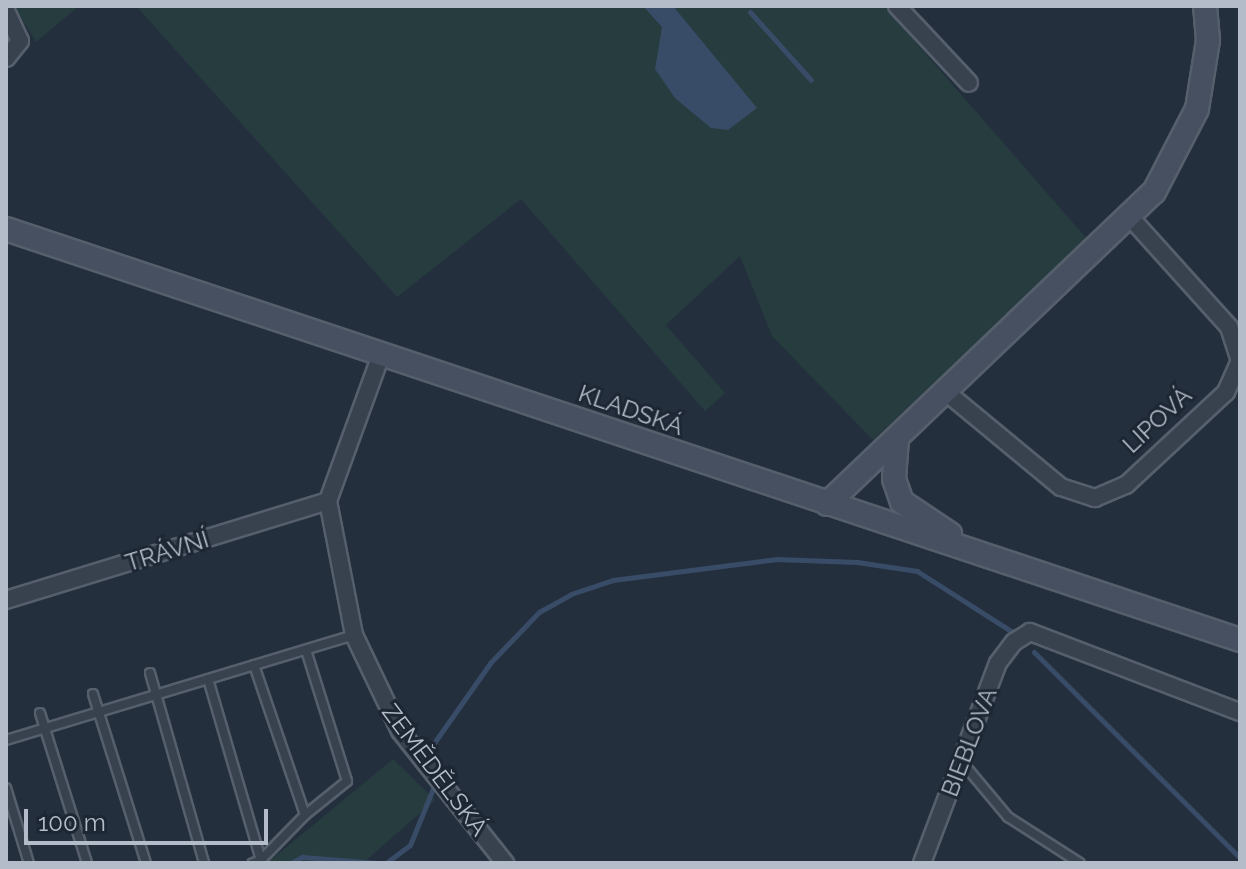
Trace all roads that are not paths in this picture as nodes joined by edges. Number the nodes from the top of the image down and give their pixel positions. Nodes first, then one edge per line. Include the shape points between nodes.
1 (897, 6) edge
2 (1205, 6) edge
3 (6, 11) edge
4 (6, 58) edge
5 (969, 83) dead end
6 (1131, 218) junction
7 (6, 229) edge
8 (381, 355) junction
9 (946, 392) junction
10 (897, 439) junction
11 (328, 501) junction
12 (827, 504) junction
13 (1002, 562) junction
14 (6, 600) edge
15 (354, 635) junction
16 (1240, 640) edge
17 (306, 650) junction
18 (254, 665) junction
19 (150, 673) dead end
20 (208, 679) junction
21 (93, 694) dead end
22 (157, 695) junction
23 (1240, 712) edge
24 (40, 713) dead end
25 (98, 713) junction
26 (45, 729) junction
27 (6, 740) edge
28 (962, 762) junction
29 (6, 788) edge
30 (305, 815) junction
31 (257, 862) edge
32 (29, 863) edge
33 (87, 863) edge
34 (146, 863) edge
35 (204, 863) edge
36 (505, 863) edge
37 (922, 863) edge
38 (1080, 863) edge

1 - 5 street
2 - 6 main road via 1204,74 1191,126 1165,175
3 - 4 street via 20,41
6 - 9 main road
6 - 9 street, LIPOVÁ via 1229,327 1240,361 1226,392 1126,485 1095,498 1061,487
7 - 8 main road, KLADSKÁ
8 - 11 street
8 - 12 main road, KLADSKÁ
9 - 10 main road
10 - 12 main road
10 - 13 main road via 894,479 908,509
11 - 14 street, TRÁVNÍ
11 - 15 street, ZEMĚDĚLSKÁ
12 - 13 main road, KLADSKÁ
13 - 16 main road, KLADSKÁ
15 - 17 lane
15 - 36 street, ZEMĚDĚLSKÁ via 400,731
17 - 18 lane
17 - 30 lane via 347,781
18 - 20 lane
18 - 30 lane
19 - 22 lane
20 - 22 lane
20 - 31 lane
21 - 25 lane
22 - 25 lane
22 - 35 lane
23 - 28 street, BIEBLOVA via 1030,632 998,663
24 - 26 lane
25 - 26 lane
25 - 34 lane
26 - 27 lane
26 - 33 lane
28 - 37 street, BIEBLOVA
28 - 38 lane via 1008,817
29 - 32 lane
30 - 31 lane

